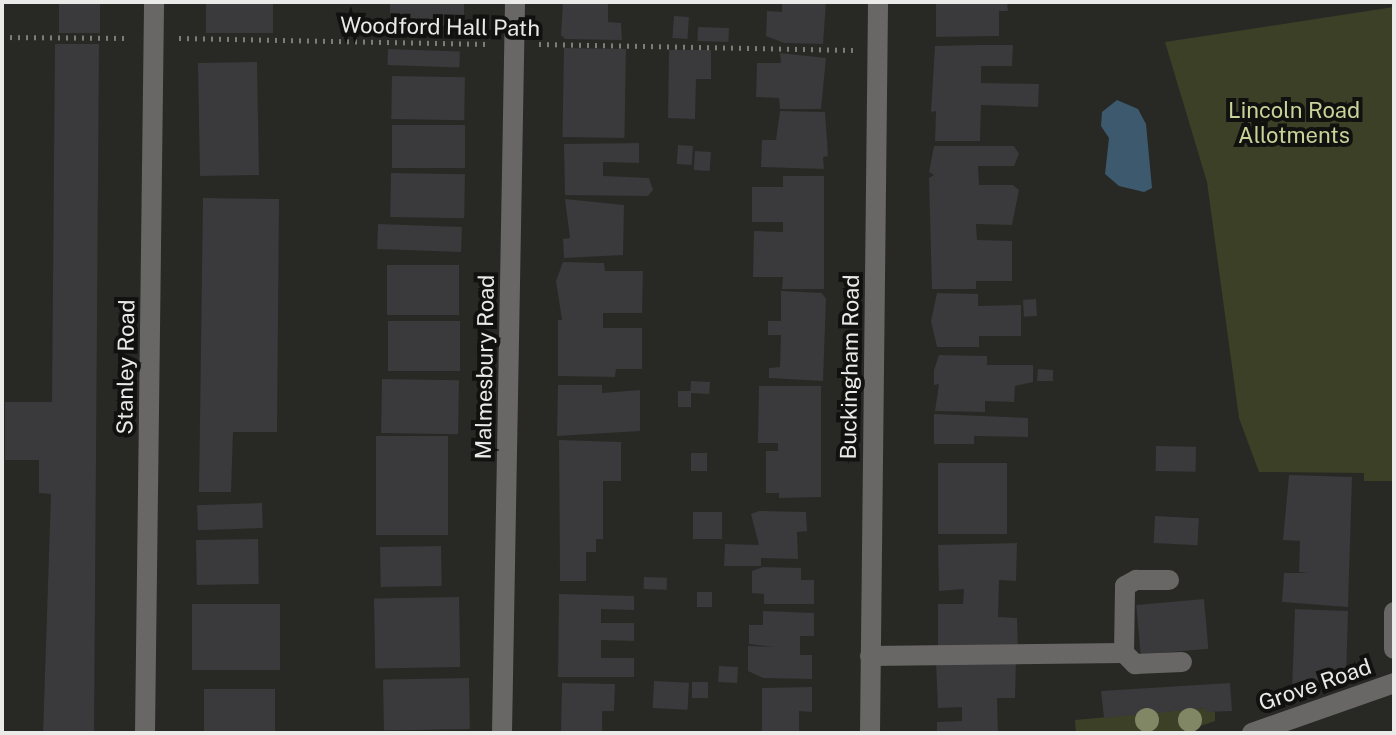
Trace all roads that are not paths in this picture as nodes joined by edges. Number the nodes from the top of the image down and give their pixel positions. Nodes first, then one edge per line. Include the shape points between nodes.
1 (154, 2) edge
2 (515, 2) edge
3 (878, 2) edge
4 (1169, 580) dead end
5 (1394, 612) edge
6 (1394, 649) edge
7 (1124, 653) junction
8 (870, 656) junction
9 (1182, 662) dead end
10 (1394, 683) edge
11 (145, 733) edge
12 (502, 733) edge
13 (870, 733) edge
14 (1252, 733) edge

1 - 11 street, Stanley Road
2 - 12 street, Malmesbury Road
3 - 8 street, Buckingham Road
4 - 7 street via 1136,580 1125,586
5 - 6 street
7 - 8 street
7 - 9 street via 1135,664
8 - 13 street, Buckingham Road
10 - 14 street, Grove Road

